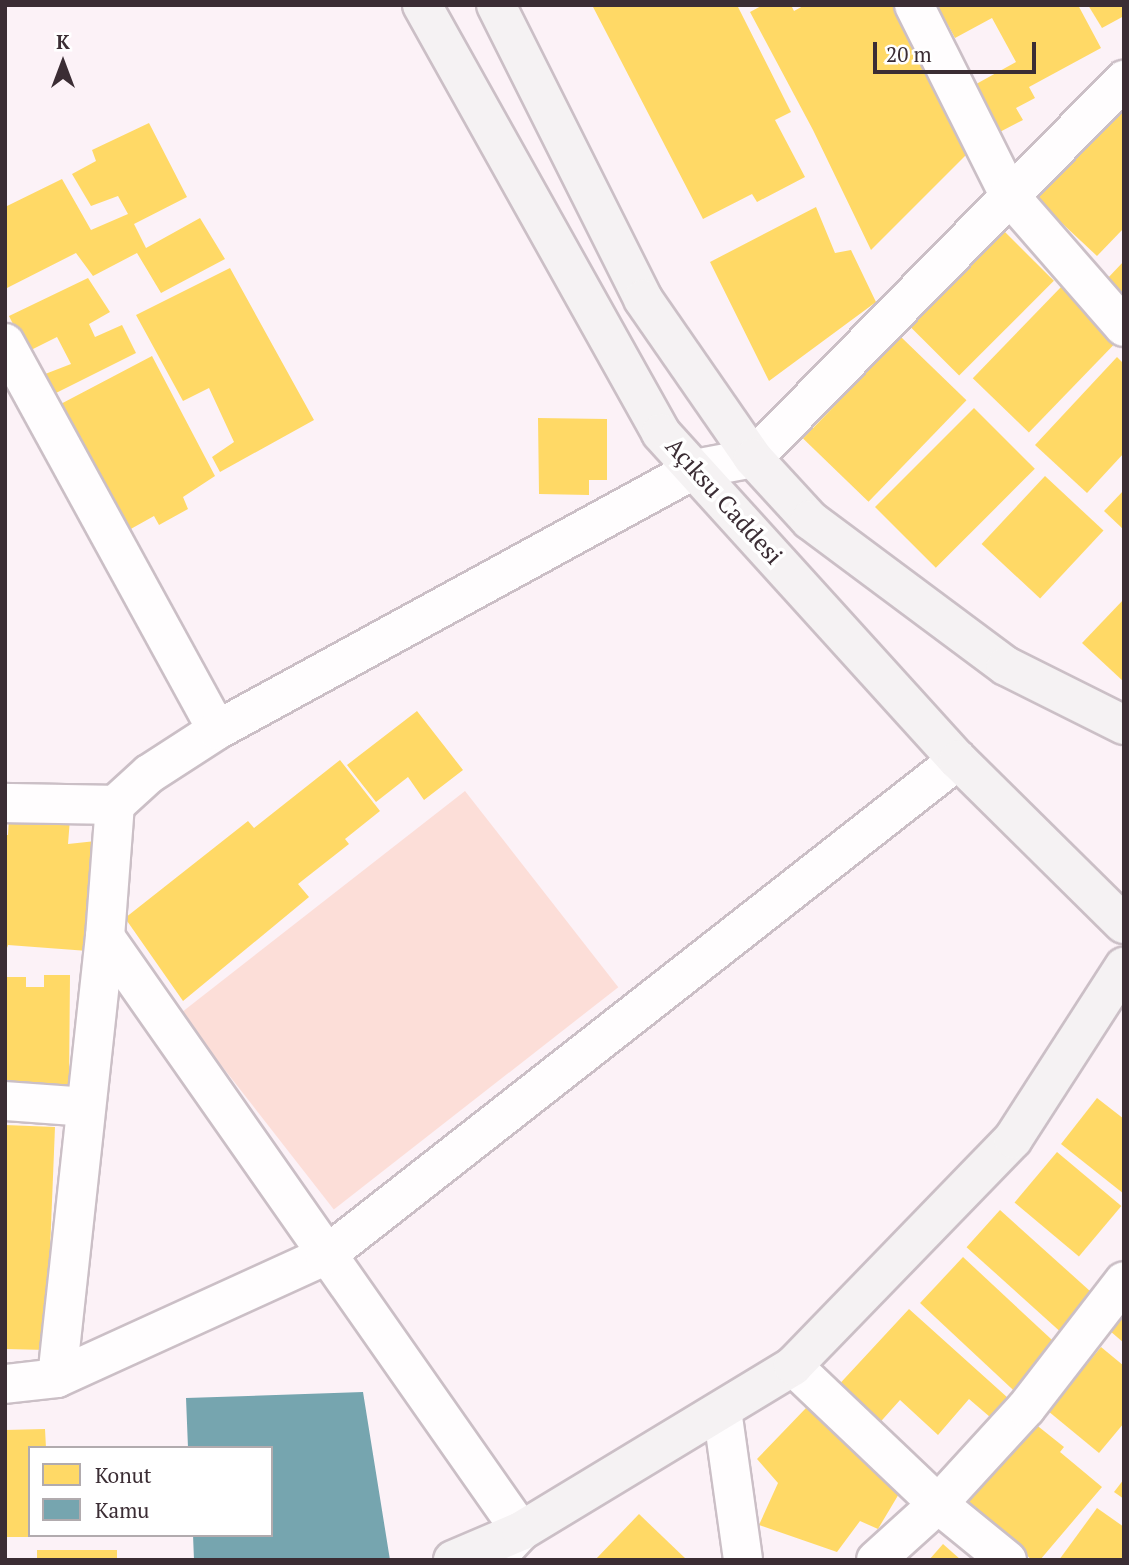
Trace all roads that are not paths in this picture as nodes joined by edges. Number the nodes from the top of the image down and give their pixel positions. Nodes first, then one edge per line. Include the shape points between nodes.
1 (422, 5) edge
2 (496, 5) edge
3 (914, 5) edge
4 (1124, 80) edge
5 (1009, 195) junction
6 (1124, 327) edge
7 (5, 343) edge
8 (753, 458) junction
9 (695, 469) junction
10 (1124, 725) edge
11 (217, 730) junction
12 (958, 760) junction
13 (5, 803) edge
14 (115, 805) junction
15 (1124, 924) edge
16 (105, 937) junction
17 (1124, 967) edge
18 (5, 1101) edge
19 (86, 1107) junction
20 (325, 1256) junction
21 (1124, 1280) edge
22 (793, 1366) junction
23 (57, 1378) junction
24 (5, 1384) edge
25 (722, 1410) junction
26 (938, 1504) junction
27 (521, 1531) junction
28 (453, 1560) edge
29 (494, 1560) edge
30 (743, 1560) edge
31 (876, 1560) edge
32 (1007, 1560) edge

1 - 9 main road, Açıksu Caddesi via 661,433
2 - 8 main road, Açıksu Caddesi via 643,299
3 - 5 street
4 - 5 street
5 - 6 street
5 - 8 street
7 - 11 street
8 - 9 street
8 - 10 main road, Açıksu Caddesi via 810,520 1006,666
9 - 11 street
9 - 12 main road, Açıksu Caddesi
11 - 14 street via 149,774
12 - 15 main road, Açıksu Caddesi
12 - 20 street
13 - 14 street
14 - 16 street
16 - 19 street
16 - 20 street
17 - 22 main road via 1013,1139
18 - 19 street
19 - 23 street
20 - 23 street
20 - 27 street
21 - 26 street via 1026,1408
22 - 25 main road
22 - 26 street
23 - 24 street
25 - 27 main road
25 - 30 street
26 - 31 street
26 - 32 street
27 - 28 main road
27 - 29 street

